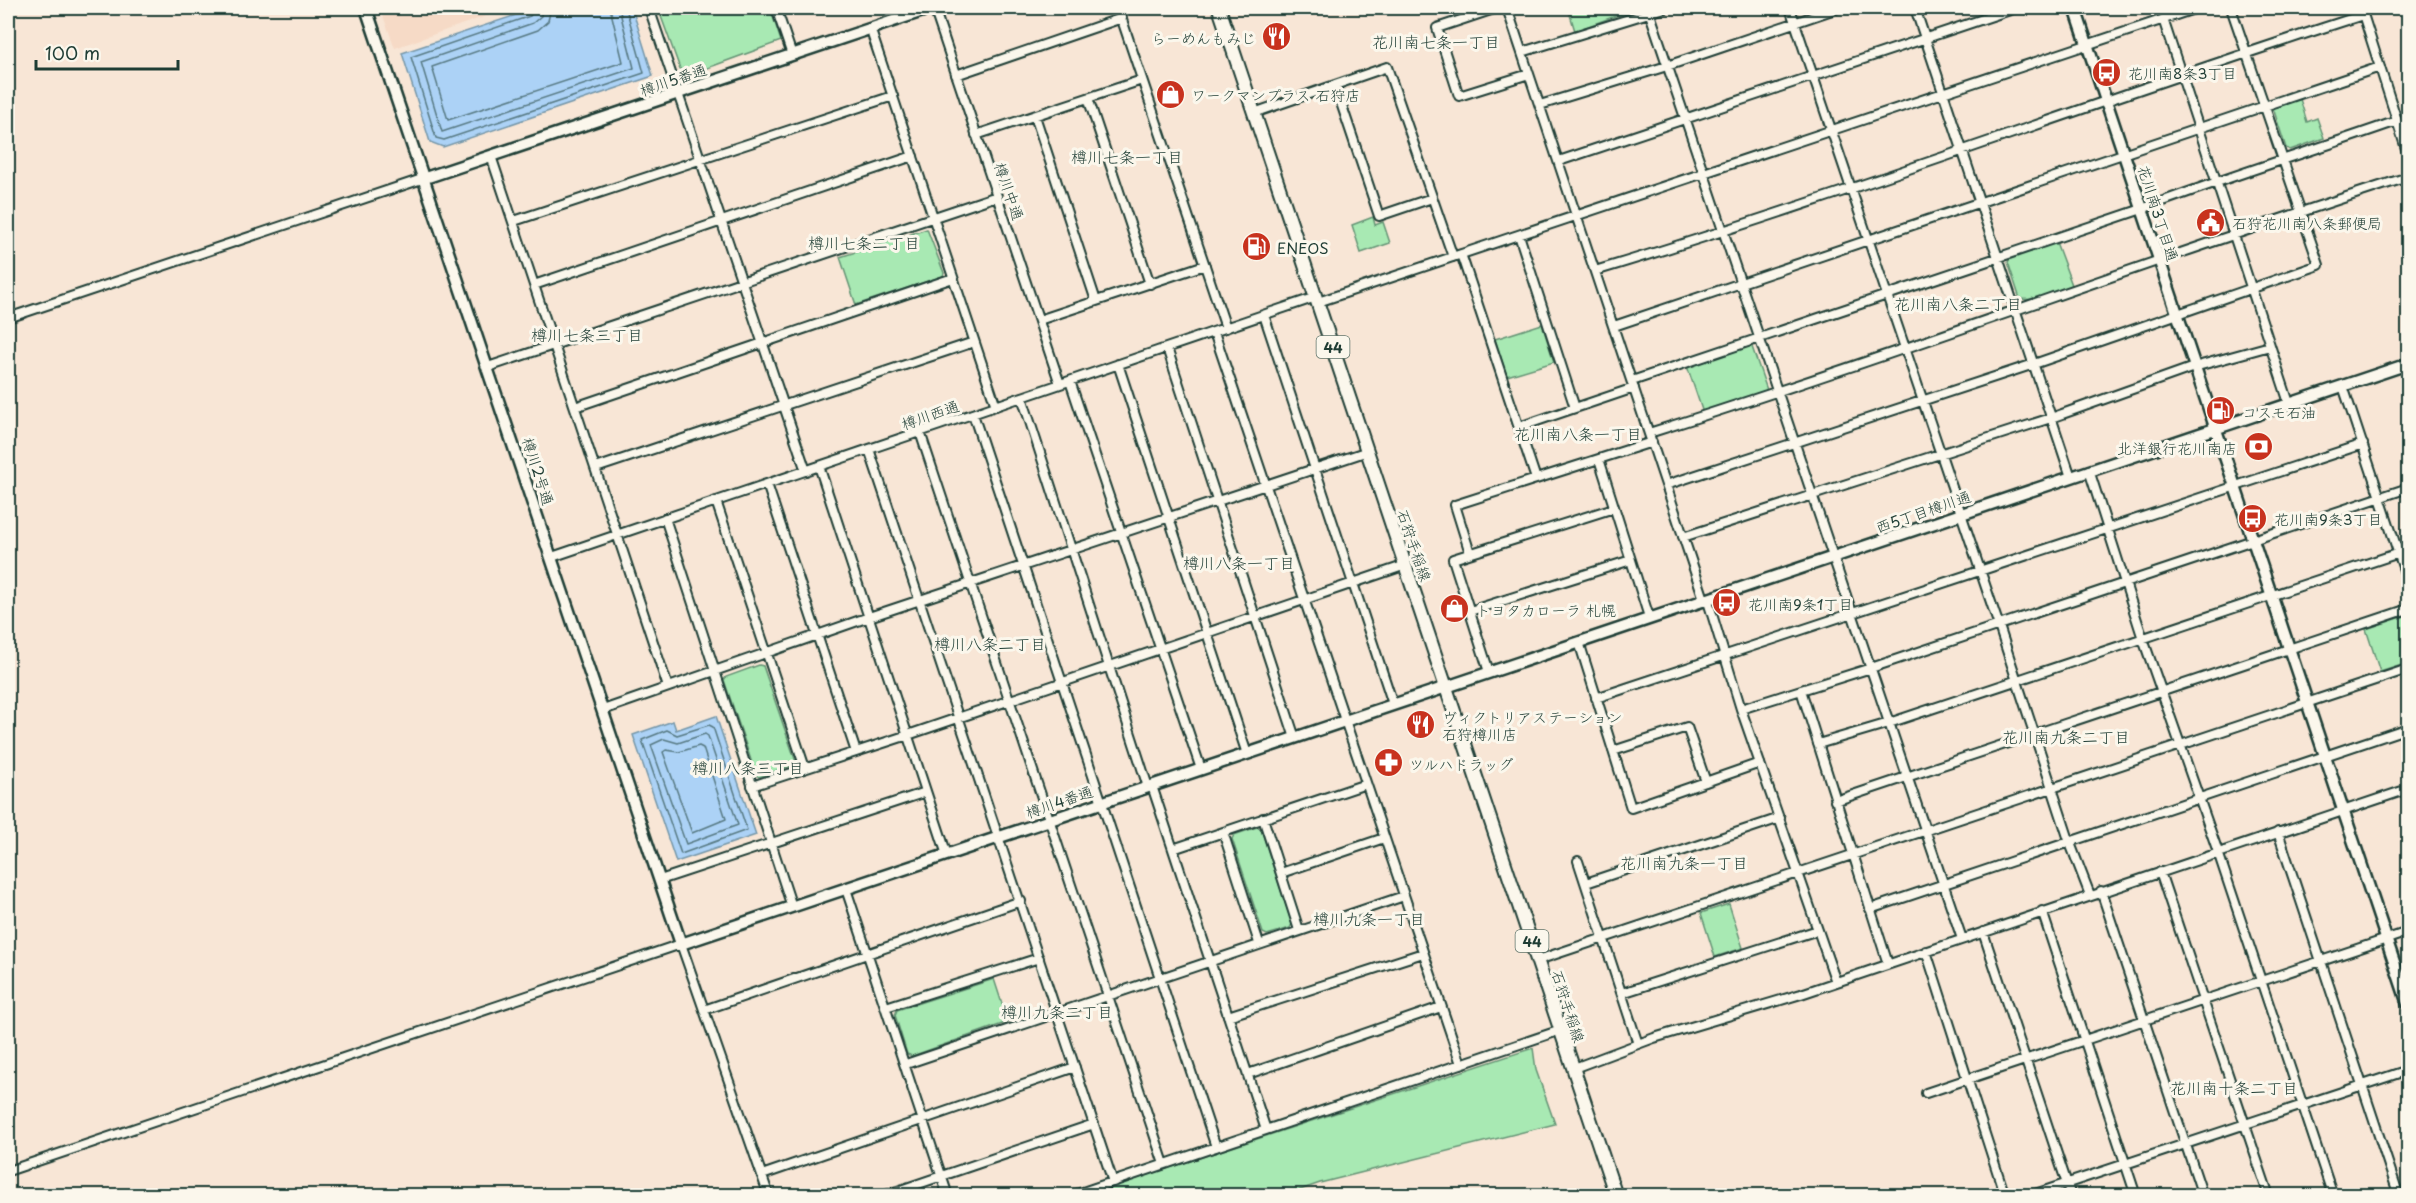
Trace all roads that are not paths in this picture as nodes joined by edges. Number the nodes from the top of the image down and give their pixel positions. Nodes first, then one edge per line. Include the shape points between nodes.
1 (366, 8) edge
2 (649, 8) edge
3 (776, 8) edge
4 (933, 8) edge
5 (1118, 8) edge
6 (1219, 8) edge
7 (1497, 8) edge
8 (1507, 8) edge
9 (1665, 8) edge
10 (1790, 8) edge
11 (1838, 8) edge
12 (1915, 8) edge
13 (2016, 8) edge
14 (2074, 8) edge
15 (2197, 8) edge
16 (2231, 8) edge
17 (1649, 10) edge
18 (2362, 11) edge
19 (1122, 18) junction
20 (2163, 19) junction
21 (1795, 22) junction
22 (870, 28) junction
23 (1925, 37) junction
24 (2087, 44) junction
25 (1522, 52) junction
26 (2246, 52) junction
27 (792, 55) junction
28 (1667, 66) junction
29 (2380, 67) junction
30 (1529, 74) junction
31 (956, 75) junction
32 (2181, 75) junction
33 (1813, 76) junction
34 (1142, 80) junction
35 (1335, 85) junction
36 (1944, 92) junction
37 (677, 93) junction
38 (893, 96) junction
39 (1088, 98) junction
40 (2106, 102) junction
41 (1540, 105) junction
42 (2264, 105) junction
43 (1254, 113) junction
44 (1035, 116) junction
45 (1685, 119) junction
46 (2397, 121) junction
47 (2199, 128) junction
48 (1831, 130) junction
49 (976, 135) junction
50 (1963, 150) junction
51 (2124, 154) junction
52 (2409, 155) edge
53 (491, 156) junction
54 (913, 156) junction
55 (700, 160) junction
56 (1559, 161) junction
57 (2283, 161) junction
58 (1703, 173) junction
59 (2409, 177) edge
60 (425, 178) junction
61 (2216, 180) junction
62 (1850, 188) junction
63 (997, 196) junction
64 (1432, 198) junction
65 (1980, 204) junction
66 (2142, 208) junction
67 (2300, 212) junction
68 (1577, 215) junction
69 (934, 219) junction
70 (514, 221) junction
71 (721, 221) junction
72 (1724, 232) junction
73 (2233, 233) junction
74 (1520, 234) junction
75 (1868, 240) junction
76 (1461, 254) junction
77 (1998, 255) junction
78 (1453, 257) junction
79 (2159, 261) junction
80 (1205, 266) junction
81 (1595, 271) junction
82 (953, 278) junction
83 (741, 284) junction
84 (1150, 284) junction
85 (534, 285) junction
86 (1741, 285) junction
87 (2251, 287) junction
88 (1887, 296) junction
89 (1317, 299) junction
90 (1096, 301) junction
91 (2016, 310) junction
92 (1264, 315) junction
93 (2177, 315) junction
94 (8, 318) edge
95 (1039, 320) junction
96 (1614, 326) junction
97 (1226, 328) junction
98 (1214, 332) junction
99 (1759, 337) junction
100 (974, 342) junction
101 (762, 344) junction
102 (553, 346) junction
103 (1904, 346) junction
104 (2270, 346) junction
105 (1167, 348) junction
106 (1118, 364) junction
107 (2034, 364) junction
108 (2409, 364) edge
109 (488, 367) junction
110 (2194, 367) junction
111 (1071, 381) junction
112 (1060, 384) junction
113 (1633, 385) junction
114 (2343, 386) junction
115 (1777, 393) junction
116 (1022, 397) junction
117 (1922, 400) junction
118 (2289, 404) junction
119 (783, 405) junction
120 (996, 406) junction
121 (575, 407) junction
122 (1575, 408) junction
123 (972, 414) junction
124 (2051, 418) junction
125 (1519, 427) junction
126 (2214, 428) junction
127 (920, 432) junction
128 (1649, 433) junction
129 (1652, 442) junction
130 (1795, 444) junction
131 (2363, 444) junction
132 (869, 449) junction
133 (1368, 451) junction
134 (1941, 454) junction
135 (1599, 459) junction
136 (819, 466) junction
137 (596, 468) junction
138 (1313, 468) junction
139 (2089, 470) junction
140 (806, 471) junction
141 (2071, 477) junction
142 (1536, 479) junction
143 (766, 484) junction
144 (1264, 485) junction
145 (1666, 485) junction
146 (2234, 487) junction
147 (2409, 488) edge
148 (1813, 497) junction
149 (2380, 497) junction
150 (716, 501) junction
151 (1217, 501) junction
152 (1614, 508) junction
153 (1961, 513) junction
154 (1168, 517) junction
155 (665, 518) junction
156 (2108, 529) junction
157 (1120, 533) junction
158 (619, 534) junction
159 (1683, 537) junction
160 (2253, 541) junction
161 (1072, 549) junction
162 (2409, 550) edge
163 (1470, 553) junction
164 (2399, 553) junction
165 (1833, 556) junction
166 (552, 557) junction
167 (1631, 560) junction
168 (1406, 565) junction
169 (1023, 566) junction
170 (1980, 571) junction
171 (2409, 582) edge
172 (1352, 583) junction
173 (969, 584) junction
174 (2125, 584) junction
175 (2271, 595) junction
176 (1706, 599) junction
177 (920, 600) junction
178 (1305, 600) junction
179 (2409, 609) edge
180 (1470, 611) junction
181 (1852, 613) junction
182 (1257, 616) junction
183 (869, 617) junction
184 (1649, 617) junction
185 (1999, 626) junction
186 (1207, 633) junction
187 (815, 636) junction
188 (2143, 639) junction
189 (1579, 642) junction
190 (1160, 649) junction
191 (2290, 650) junction
192 (766, 653) junction
193 (1725, 656) junction
194 (1110, 666) junction
195 (1871, 668) junction
196 (2409, 669) edge
197 (715, 671) junction
198 (1489, 672) junction
199 (2017, 681) junction
200 (1062, 682) junction
201 (1447, 686) junction
202 (668, 687) junction
203 (1801, 690) junction
204 (2162, 692) junction
205 (1596, 698) junction
206 (1010, 700) junction
207 (2308, 703) junction
208 (1393, 704) junction
209 (1741, 709) junction
210 (603, 710) junction
211 (960, 718) junction
212 (1344, 721) junction
213 (1889, 723) junction
214 (2409, 728) edge
215 (908, 735) junction
216 (2034, 735) junction
217 (1295, 738) junction
218 (1818, 744) junction
219 (2180, 746) junction
220 (1613, 751) junction
221 (856, 752) junction
222 (1247, 754) junction
223 (2326, 757) junction
224 (1760, 763) junction
225 (805, 768) junction
226 (1201, 769) junction
227 (1907, 777) junction
228 (1706, 782) junction
229 (1366, 784) junction
230 (752, 786) junction
231 (1150, 786) junction
232 (2053, 789) junction
233 (2409, 789) edge
234 (926, 792) junction
235 (2199, 800) junction
236 (1835, 801) junction
237 (1102, 803) junction
238 (2345, 810) junction
239 (1263, 818) junction
240 (1780, 818) junction
241 (1048, 821) junction
242 (1223, 832) junction
243 (1926, 832) junction
244 (2278, 832) junction
245 (1000, 837) junction
246 (1384, 838) junction
247 (770, 843) junction
248 (2070, 843) junction
249 (1173, 849) junction
250 (2218, 852) junction
251 (947, 855) junction
252 (1852, 856) junction
253 (1578, 861) dead end
254 (2160, 872) junction
255 (1281, 873) junction
256 (1799, 874) junction
257 (660, 880) junction
258 (1586, 883) junction
259 (1944, 885) junction
260 (846, 889) junction
261 (2102, 891) junction
262 (2090, 895) junction
263 (1404, 896) junction
264 (1020, 901) junction
265 (792, 907) junction
266 (1870, 909) junction
267 (2042, 912) junction
268 (1299, 930) junction
269 (1818, 930) junction
270 (1983, 932) junction
271 (2409, 932) edge
272 (1605, 937) junction
273 (1962, 939) junction
274 (2388, 939) junction
275 (1259, 943) junction
276 (681, 944) junction
277 (1926, 951) junction
278 (868, 952) junction
279 (1423, 953) junction
280 (1039, 958) junction
281 (1210, 960) junction
282 (1538, 960) junction
283 (2320, 960) junction
284 (1888, 964) junction
285 (1159, 977) junction
286 (2261, 980) junction
287 (1836, 982) junction
288 (1622, 993) junction
289 (1107, 995) junction
290 (2203, 1000) junction
291 (2409, 1004) edge
292 (886, 1007) junction
293 (1441, 1007) junction
294 (704, 1010) junction
295 (1057, 1012) junction
296 (1228, 1016) junction
297 (2144, 1019) junction
298 (1561, 1030) junction
299 (2084, 1040) junction
300 (1638, 1044) junction
301 (2027, 1060) junction
302 (906, 1064) junction
303 (1461, 1064) junction
304 (1075, 1067) junction
305 (1574, 1068) junction
306 (2409, 1070) edge
307 (1248, 1074) junction
308 (1967, 1078) junction
309 (2362, 1085) junction
310 (1926, 1093) dead end
311 (2303, 1105) junction
312 (924, 1120) junction
313 (1094, 1124) junction
314 (2245, 1124) junction
315 (1266, 1130) junction
316 (2186, 1143) junction
317 (1216, 1147) junction
318 (1164, 1164) junction
319 (2126, 1165) junction
320 (8, 1171) edge
321 (762, 1175) junction
322 (942, 1176) junction
323 (1113, 1182) junction
324 (2068, 1184) junction
325 (769, 1196) edge
326 (883, 1196) edge
327 (948, 1196) edge
328 (1071, 1196) edge
329 (1616, 1196) edge
330 (2005, 1196) edge
331 (2029, 1196) edge
332 (2071, 1196) edge
333 (2136, 1196) edge
334 (2204, 1196) edge
335 (2269, 1196) edge
336 (2333, 1196) edge
337 (2399, 1196) edge

1 - 60 street, 樽川2号通
2 - 37 street
3 - 27 street
4 - 22 street, 樽川5番通
4 - 31 street, 樽川中通
5 - 19 street
6 - 43 main road, 石狩手稲線 / 44
7 - 30 street via 1437,28 1459,96
8 - 25 street
9 - 17 street
10 - 21 street
11 - 21 street
12 - 23 street
13 - 23 street
14 - 24 street, 花川南3丁目通
15 - 20 street, 樽川西通
16 - 26 street
17 - 25 street
17 - 28 street
18 - 26 street
18 - 29 street
19 - 31 street
19 - 34 street
20 - 24 street, 樽川西通
20 - 32 street
21 - 28 street
21 - 33 street
22 - 27 street, 樽川5番通
22 - 38 street
23 - 33 street
23 - 36 street
24 - 36 street, 樽川西通
24 - 40 street, 花川南3丁目通
25 - 30 street
26 - 32 street
26 - 42 street
27 - 37 street, 樽川5番通
28 - 41 street
28 - 45 street
29 - 42 street
29 - 46 street
30 - 41 street
31 - 49 street, 樽川中通
32 - 40 street
32 - 47 street
33 - 45 street
33 - 48 street
34 - 39 street
34 - 80 street
35 - 43 street
35 - 64 street via 1387,67
35 - 64 street via 1379,216
36 - 48 street, 樽川西通
36 - 50 street
37 - 53 street, 樽川5番通
37 - 55 street
38 - 54 street
38 - 55 street
39 - 44 street
39 - 84 street
40 - 50 street
40 - 51 street, 花川南3丁目通
41 - 56 street
42 - 47 street
42 - 57 street
43 - 89 main road, 石狩手稲線 / 44
44 - 49 street
44 - 90 street
45 - 56 street
45 - 58 street
46 - 52 street
46 - 57 street
47 - 51 street
47 - 61 street
48 - 58 street, 樽川西通
48 - 62 street
49 - 63 street, 樽川中通
50 - 62 street
50 - 65 street
51 - 65 street
51 - 66 street, 花川南3丁目通
53 - 60 street, 樽川5番通
53 - 70 street
54 - 69 street
54 - 71 street
55 - 70 street
55 - 71 street
56 - 68 street
57 - 61 street
57 - 67 street
58 - 68 street, 樽川西通
58 - 72 street
59 - 67 street
60 - 94 street
60 - 109 street, 樽川2号通
61 - 66 street
61 - 73 street
62 - 72 street
62 - 75 street
63 - 69 street
63 - 95 street, 樽川中通
64 - 78 street
65 - 75 street
65 - 77 street
66 - 77 street
66 - 79 street, 花川南3丁目通
67 - 73 street
67 - 87 street via 2319,265
68 - 74 street, 樽川西通
68 - 81 street
69 - 82 street
69 - 83 street
70 - 85 street
71 - 83 street
71 - 85 street
72 - 81 street
72 - 86 street
73 - 79 street
73 - 87 street
74 - 76 street, 樽川西通
74 - 122 street
75 - 86 street
75 - 88 street
76 - 78 street, 樽川西通
76 - 125 street
77 - 88 street
77 - 91 street
78 - 89 street, 樽川西通
79 - 91 street
79 - 93 street, 花川南3丁目通
80 - 84 street
80 - 97 street
81 - 96 street
82 - 100 street
82 - 101 street
83 - 101 street
83 - 102 street
84 - 90 street
85 - 102 street
86 - 96 street
86 - 99 street
87 - 93 street
87 - 104 street
88 - 99 street
88 - 103 street
89 - 92 street, 樽川西通
89 - 133 main road, 石狩手稲線 / 44
90 - 95 street
91 - 103 street
91 - 107 street
92 - 97 street, 樽川西通
92 - 138 street
93 - 107 street
93 - 110 street, 花川南3丁目通
95 - 112 street, 樽川中通
96 - 113 street
97 - 98 street, 樽川西通
98 - 105 street, 樽川西通
98 - 144 street
99 - 113 street
99 - 115 street
100 - 119 street
100 - 120 street
101 - 119 street
101 - 121 street
102 - 109 street
102 - 121 street
103 - 115 street
103 - 117 street
104 - 110 street
104 - 118 street
105 - 106 street, 樽川西通
105 - 151 street
106 - 111 street, 樽川西通
106 - 154 street
107 - 117 street
107 - 124 street
108 - 114 street, 西5丁目樽川通
109 - 166 street, 樽川2号通
110 - 124 street
110 - 126 street, 花川南3丁目通
111 - 112 street, 樽川西通
111 - 157 street
112 - 116 street, 樽川西通
113 - 122 street
113 - 128 street
114 - 118 street, 西5丁目樽川通
114 - 131 street
115 - 128 street
115 - 130 street
116 - 120 street, 樽川西通
116 - 161 street
117 - 130 street
117 - 134 street
118 - 126 street, 西5丁目樽川通
119 - 137 street
119 - 140 street
120 - 123 street, 樽川西通
121 - 137 street
122 - 125 street
123 - 127 street, 樽川西通
123 - 169 street
124 - 134 street
124 - 141 street
125 - 142 street
126 - 139 street, 西5丁目樽川通
126 - 146 street, 花川南3丁目通
127 - 132 street, 樽川西通
127 - 173 street
128 - 129 street
129 - 135 street
129 - 145 street
130 - 145 street
130 - 148 street
131 - 146 street
131 - 149 street
132 - 136 street, 樽川西通
132 - 177 street
133 - 138 street
133 - 168 main road, 石狩手稲線 / 44
134 - 148 street
134 - 153 street
135 - 142 street
135 - 152 street
136 - 140 street, 樽川西通
136 - 183 street
137 - 158 street
138 - 144 street
138 - 172 street
139 - 141 street, 西5丁目樽川通
139 - 156 street
140 - 143 street, 樽川西通
141 - 153 street, 西5丁目樽川通
142 - 163 street via 1455,505
143 - 150 street, 樽川西通
143 - 187 street
144 - 151 street
144 - 178 street
145 - 159 street
146 - 156 street
146 - 160 street, 花川南3丁目通
147 - 149 street
148 - 159 street
148 - 165 street
149 - 160 street
149 - 164 street
150 - 155 street, 樽川西通
150 - 192 street
151 - 154 street
151 - 182 street
152 - 163 street
152 - 167 street
153 - 165 street, 西5丁目樽川通
153 - 170 street
154 - 157 street
154 - 186 street
155 - 158 street, 樽川西通
155 - 197 street
156 - 170 street
156 - 174 street
157 - 161 street
157 - 190 street
158 - 166 street, 樽川西通
158 - 202 street
159 - 176 street
160 - 174 street
160 - 175 street, 花川南3丁目通
161 - 169 street
161 - 194 street
162 - 164 street
163 - 180 street via 1454,559
164 - 171 street
164 - 175 street
165 - 176 street, 西5丁目樽川通
165 - 181 street
166 - 210 street, 樽川2号通
167 - 180 street
167 - 184 street
168 - 172 street
168 - 201 main road, 石狩手稲線 / 44
169 - 173 street
169 - 200 street
170 - 181 street
170 - 185 street
172 - 178 street
172 - 208 street
173 - 177 street
173 - 206 street
174 - 185 street
174 - 188 street
175 - 188 street
175 - 191 street, 花川南3丁目通
176 - 184 street, 西5丁目樽川通
176 - 193 street
177 - 183 street
177 - 211 street
178 - 182 street
178 - 212 street
179 - 191 street
180 - 198 street
181 - 193 street
181 - 195 street
182 - 186 street
182 - 217 street
183 - 187 street
183 - 215 street
184 - 189 street, 西5丁目樽川通
185 - 195 street
185 - 199 street
186 - 190 street
186 - 222 street
187 - 192 street
187 - 221 street
188 - 199 street
188 - 204 street
189 - 198 street, 西5丁目樽川通
189 - 205 street
190 - 194 street
190 - 226 street
191 - 204 street
191 - 207 street, 花川南3丁目通
192 - 197 street
192 - 225 street
193 - 205 street
193 - 209 street
194 - 200 street
194 - 231 street
195 - 203 street
195 - 213 street
196 - 207 street
197 - 202 street
197 - 230 street
198 - 201 street, 西5丁目樽川通
199 - 213 street
199 - 216 street
200 - 206 street
200 - 237 street
201 - 208 street, 樽川4番通
201 - 282 main road, 石狩手稲線 / 44
202 - 210 street
203 - 209 street
203 - 218 street
204 - 216 street
204 - 219 street
205 - 220 street
206 - 211 street
206 - 241 street
207 - 219 street
207 - 223 street, 花川南3丁目通
208 - 212 street, 樽川4番通
209 - 224 street
210 - 257 street, 樽川2号通
211 - 215 street
211 - 245 street
212 - 217 street, 樽川4番通
212 - 229 street
213 - 218 street
213 - 227 street
214 - 223 street
215 - 221 street
215 - 234 street
216 - 227 street
216 - 232 street
217 - 222 street, 樽川4番通
218 - 236 street
219 - 232 street
219 - 235 street
220 - 228 street via 1688,727
220 - 228 street via 1631,807
221 - 225 street
222 - 226 street, 樽川4番通
223 - 235 street
223 - 238 street, 花川南3丁目通
224 - 228 street
224 - 240 street
225 - 230 street
226 - 231 street, 樽川4番通
227 - 236 street
227 - 243 street
229 - 239 street
229 - 246 street
230 - 247 street
231 - 237 street, 樽川4番通
231 - 249 street
232 - 243 street
232 - 248 street
233 - 238 street
234 - 247 street
234 - 251 street
235 - 248 street
235 - 250 street
236 - 252 street
237 - 241 street, 樽川4番通
237 - 285 street
238 - 244 street
238 - 274 street, 花川南3丁目通
239 - 242 street
239 - 255 street
240 - 256 street
240 - 258 street
241 - 245 street, 樽川4番通
241 - 289 street
242 - 249 street
242 - 275 street
243 - 252 street
243 - 259 street
244 - 250 street
244 - 283 street
245 - 251 street, 樽川4番通
245 - 264 street
246 - 255 street
246 - 263 street
247 - 257 street
247 - 265 street
248 - 259 street
248 - 262 street
249 - 281 street
250 - 254 street
250 - 286 street
251 - 260 street, 樽川4番通
252 - 256 street
252 - 266 street
253 - 258 street
254 - 261 street
254 - 290 street
255 - 268 street
256 - 269 street
256 - 272 street
257 - 276 street, 樽川2号通
258 - 272 street
259 - 266 street
259 - 273 street
260 - 265 street, 樽川4番通
260 - 278 street
261 - 262 street
261 - 297 street
262 - 267 street
263 - 268 street
263 - 279 street
264 - 278 street
264 - 280 street
265 - 276 street, 樽川4番通
266 - 284 street
267 - 270 street
267 - 299 street
268 - 275 street
269 - 287 street
269 - 288 street
270 - 273 street
270 - 301 street
271 - 274 street
272 - 282 street
272 - 288 street
273 - 277 street
274 - 283 street
274 - 291 street, 花川南3丁目通
275 - 281 street
276 - 294 street
276 - 320 street
277 - 284 street
277 - 308 street
278 - 292 street
278 - 294 street
279 - 293 street
279 - 296 street
280 - 292 street
280 - 295 street
281 - 285 street
281 - 296 street
282 - 298 main road, 石狩手稲線 / 44
283 - 286 street
283 - 309 street
284 - 287 street
285 - 289 street
285 - 317 street
286 - 290 street
286 - 311 street
287 - 300 street
288 - 300 street
289 - 295 street
289 - 318 street
290 - 297 street
290 - 314 street
292 - 302 street
293 - 303 street
293 - 307 street
294 - 321 street
295 - 302 street
295 - 304 street
296 - 307 street
297 - 299 street
297 - 316 street
298 - 303 street
298 - 305 main road, 石狩手稲線 / 44
299 - 301 street
299 - 319 street
300 - 305 street
301 - 308 street
301 - 324 street
302 - 312 street
303 - 315 street
304 - 312 street
304 - 313 street
305 - 329 main road, 石狩手稲線 / 44
306 - 309 street
307 - 315 street
308 - 310 street
308 - 330 street
309 - 311 street
309 - 337 street
311 - 314 street
311 - 336 street
312 - 321 street
312 - 322 street
313 - 322 street
313 - 323 street
314 - 316 street
314 - 335 street
315 - 317 street
316 - 319 street
316 - 334 street
317 - 318 street
318 - 323 street
319 - 324 street
319 - 333 street
321 - 325 street
322 - 326 street
322 - 327 street
323 - 328 street
324 - 331 street
324 - 332 street

